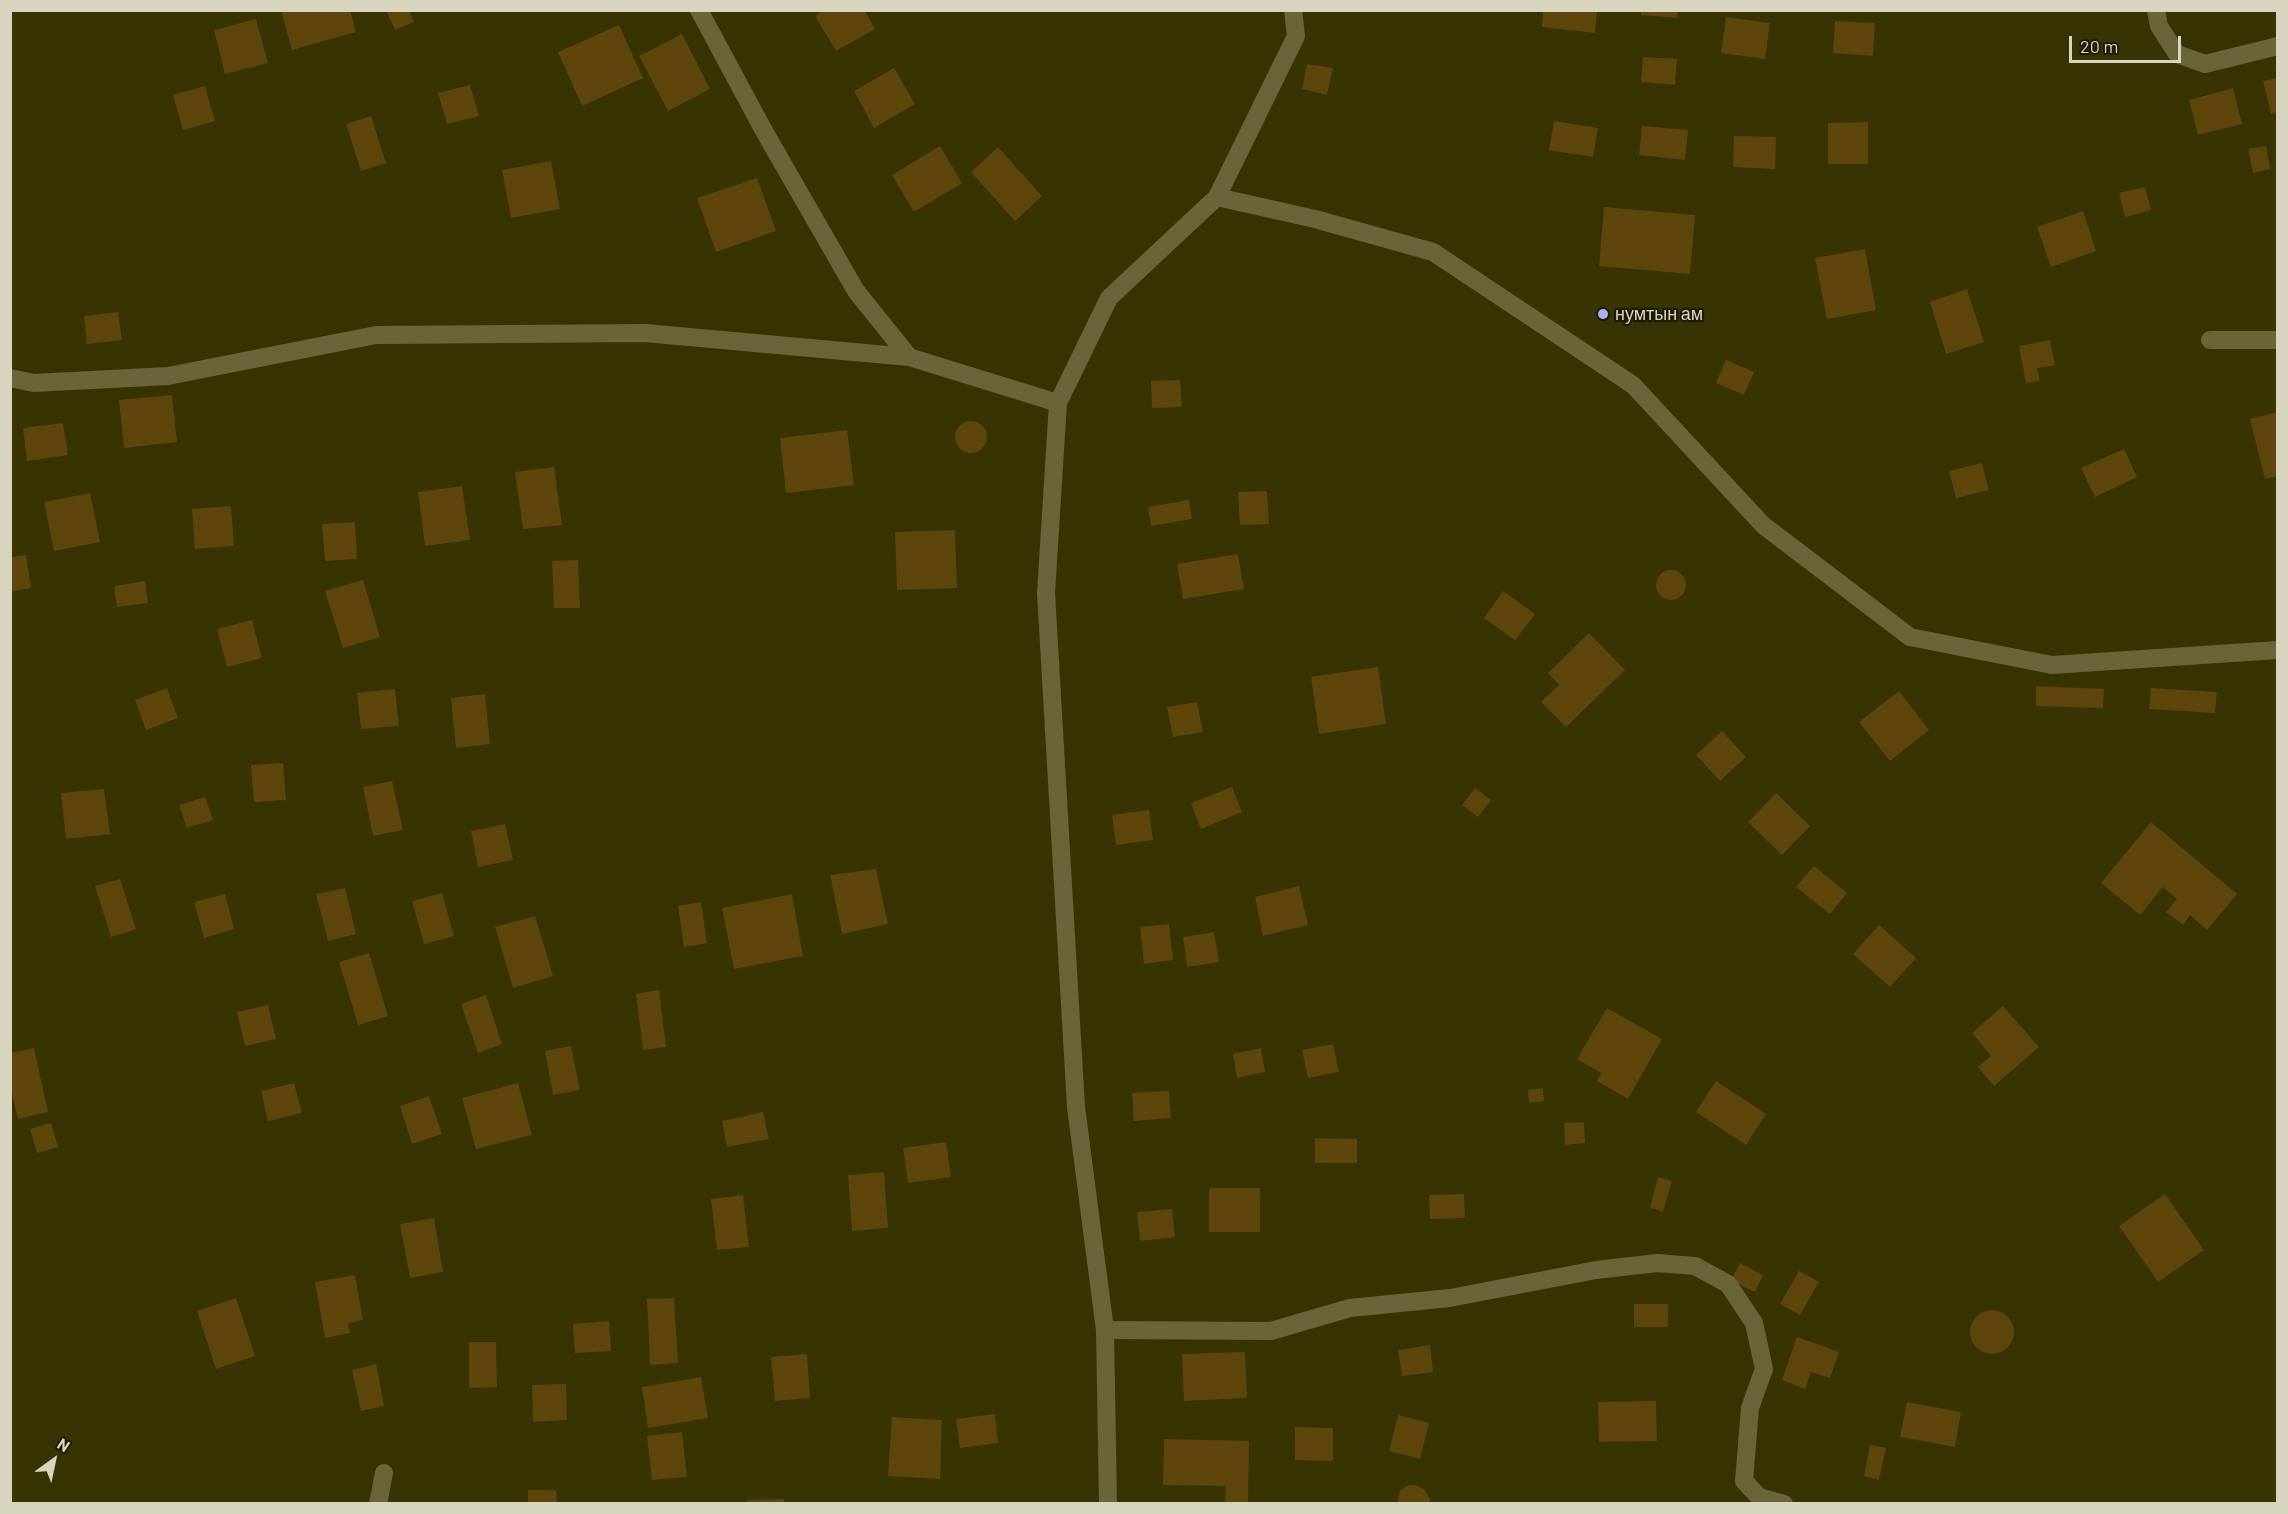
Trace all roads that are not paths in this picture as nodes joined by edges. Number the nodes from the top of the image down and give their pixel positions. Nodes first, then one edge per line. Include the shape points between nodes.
1 (699, 10) edge
2 (1293, 10) edge
3 (2156, 10) edge
4 (2277, 46) edge
5 (1217, 197) junction
6 (2210, 340) dead end
7 (2277, 340) edge
8 (909, 357) junction
9 (10, 378) edge
10 (1058, 403) junction
11 (2277, 650) edge
12 (1105, 1330) junction
13 (384, 1473) dead end
14 (1760, 1500) edge
15 (378, 1503) edge
16 (1108, 1503) edge
17 (1784, 1503) edge

1 - 8 street via 856,291
2 - 5 street via 1296,36
3 - 4 street via 2159,26 2177,54 2205,64
5 - 10 street via 1109,298
5 - 11 street via 1316,219 1433,252 1633,385 1763,525 1910,637 2052,665
6 - 7 street
8 - 9 street via 645,333 376,335 168,375 34,383
8 - 10 street
10 - 12 street via 1046,593 1076,1107
12 - 14 street via 1271,1331 1350,1308 1450,1298 1596,1270 1657,1263 1695,1266 1728,1284 1754,1323 1764,1369 1750,1408 1744,1481
12 - 16 street
13 - 15 street
14 - 17 street

